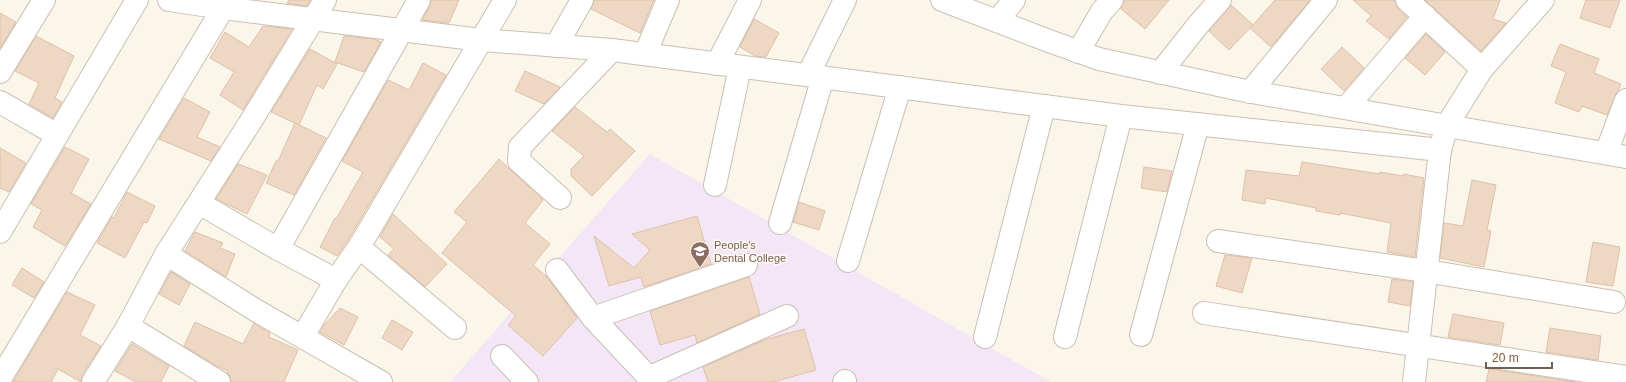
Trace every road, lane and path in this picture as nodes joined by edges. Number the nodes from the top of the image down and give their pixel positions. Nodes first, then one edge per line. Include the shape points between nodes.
1 (44, 0) edge
2 (137, 0) edge
3 (168, 0) edge
4 (325, 0) edge
5 (419, 0) edge
6 (505, 0) edge
7 (582, 0) edge
8 (668, 0) edge
9 (750, 0) edge
10 (845, 0) edge
11 (1014, 0) edge
12 (1112, 0) edge
13 (1220, 0) edge
14 (1326, 0) edge
15 (1543, 0) edge
16 (946, 1) edge
17 (226, 4) edge
18 (1422, 7) edge
19 (313, 19) junction
20 (998, 21) junction
21 (403, 30) junction
22 (481, 40) junction
23 (556, 46) junction
24 (612, 50) junction
25 (1078, 52) junction
26 (645, 54) junction
27 (717, 64) junction
28 (740, 66) junction
29 (1482, 69) junction
30 (0, 72) edge
31 (1160, 73) junction
32 (816, 76) junction
33 (900, 87) junction
34 (1250, 92) junction
35 (1626, 100) edge
36 (0, 102) edge
37 (1044, 106) junction
38 (1346, 108) junction
39 (1120, 116) junction
40 (1198, 124) junction
41 (1447, 125) junction
42 (57, 135) junction
43 (1440, 150) junction
44 (1616, 155) edge
45 (715, 185) dead end
46 (560, 198) dead end
47 (199, 203) junction
48 (780, 223) dead end
49 (0, 232) edge
50 (1218, 241) dead end
51 (359, 247) junction
52 (278, 249) junction
53 (166, 254) junction
54 (848, 262) dead end
55 (746, 265) dead end
56 (557, 270) dead end
57 (1426, 271) junction
58 (336, 280) junction
59 (1614, 302) dead end
60 (1204, 313) dead end
61 (787, 316) dead end
62 (593, 318) junction
63 (128, 326) junction
64 (455, 328) dead end
65 (1141, 335) dead end
66 (303, 336) junction
67 (985, 337) dead end
68 (1065, 337) dead end
69 (1419, 346) junction
70 (502, 356) dead end
71 (1626, 377) edge
72 (0, 379) edge
73 (650, 380) edge
74 (93, 382) edge
75 (219, 382) edge
76 (381, 382) edge
77 (526, 382) edge
78 (1414, 382) edge

1 - 30 street
2 - 42 street
3 - 17 street
4 - 19 street
5 - 21 street
6 - 22 street
7 - 23 street
8 - 26 street
9 - 27 street
10 - 32 street
11 - 20 street
12 - 25 street via 1102,11
13 - 31 street
14 - 34 street
15 - 29 street
16 - 20 street
17 - 19 street
17 - 72 street
18 - 29 street
18 - 38 street
19 - 21 street
19 - 47 street
20 - 25 street
21 - 22 street
21 - 52 street
22 - 23 street
22 - 51 street
23 - 24 street
24 - 26 street
24 - 46 street via 520,147 519,161
25 - 31 street
26 - 27 street
27 - 28 street
28 - 32 street
28 - 45 street
29 - 41 street
31 - 34 street
32 - 33 street
32 - 48 street
33 - 37 street
33 - 54 street
34 - 38 street
35 - 44 street
36 - 42 street
37 - 39 street
37 - 67 street
38 - 41 street
39 - 40 street
39 - 68 street
40 - 43 street
40 - 65 street
41 - 43 street
41 - 44 street
42 - 49 street
43 - 57 street
47 - 52 street
47 - 53 street
50 - 57 street
51 - 58 street
51 - 64 street
52 - 58 street
53 - 63 street
53 - 66 street
55 - 62 street
56 - 62 street
57 - 59 street
57 - 69 street
58 - 66 street
60 - 69 street
61 - 73 street
62 - 73 street
63 - 74 street
63 - 75 street
66 - 76 street
69 - 71 street
69 - 78 street
70 - 77 street

